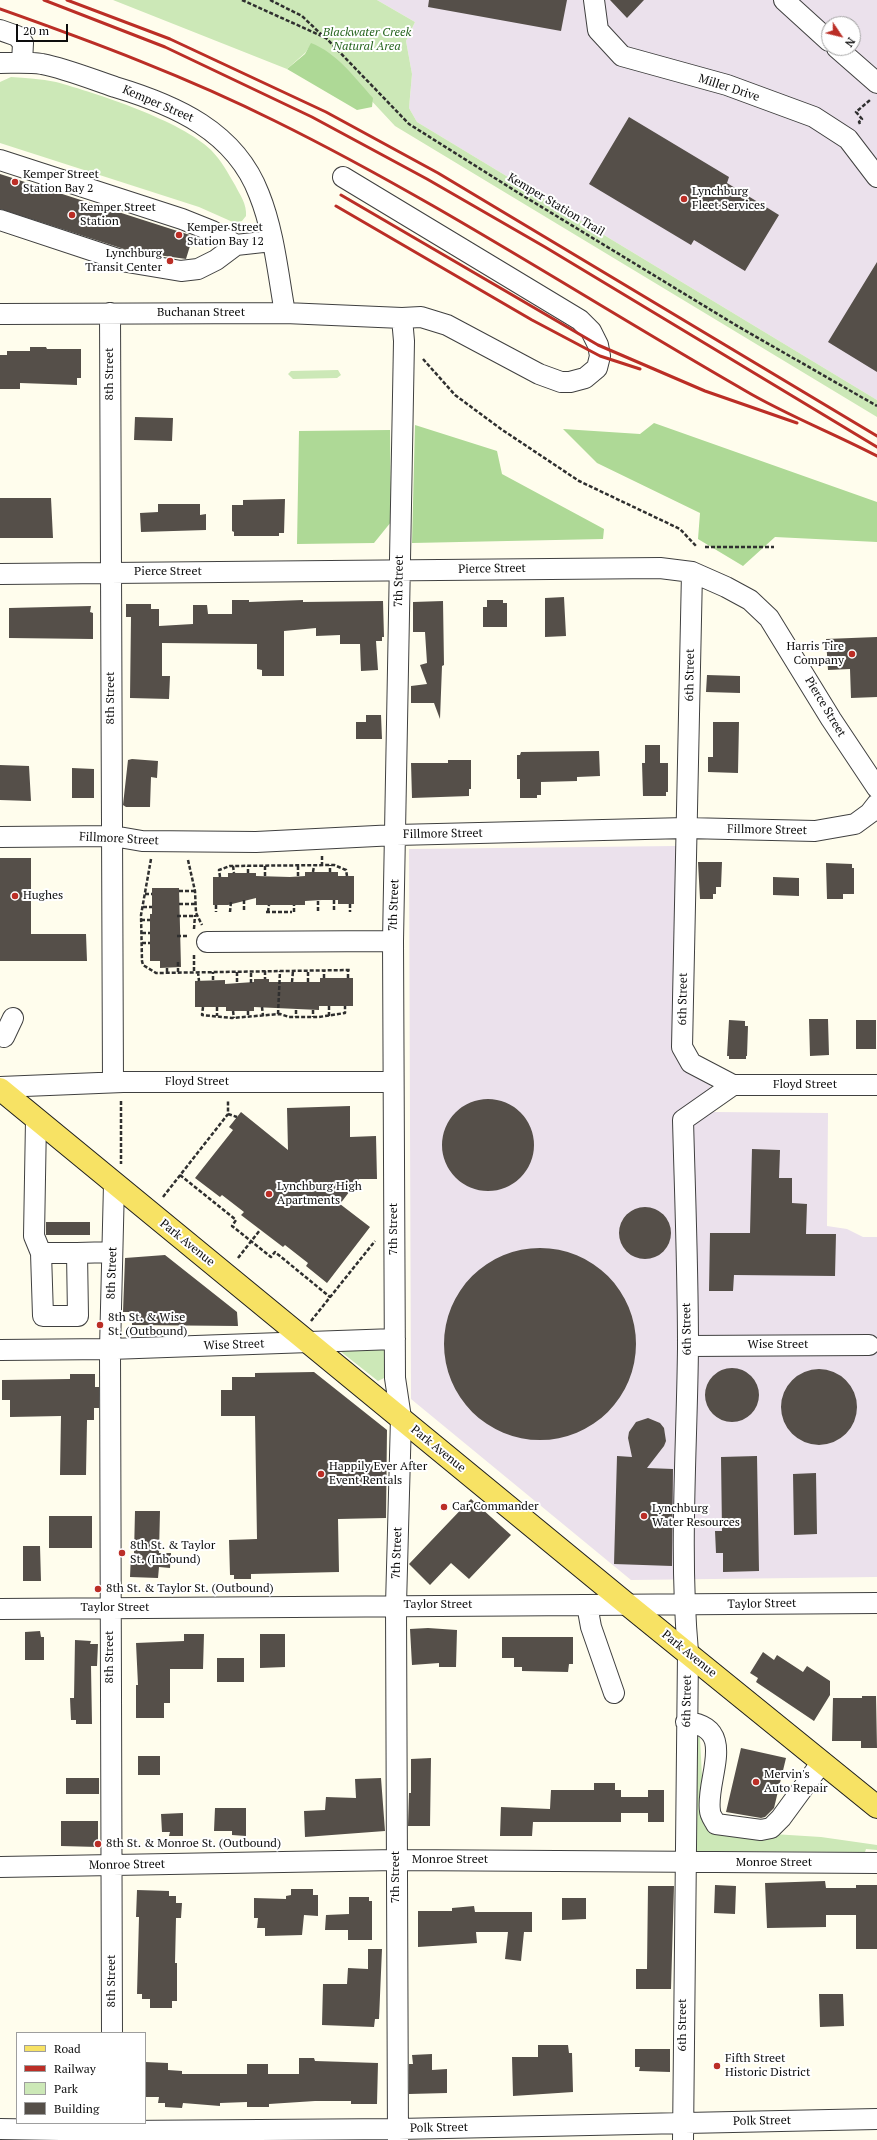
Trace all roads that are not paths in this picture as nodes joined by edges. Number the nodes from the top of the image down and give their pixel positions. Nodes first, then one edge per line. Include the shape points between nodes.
1 (594, 0) edge
2 (784, 0) edge
3 (0, 30) edge
4 (821, 34) edge
5 (844, 56) edge
6 (0, 63) edge
7 (22, 63) junction
8 (874, 91) edge
9 (0, 160) edge
10 (344, 177) dead end
11 (877, 177) edge
12 (0, 220) edge
13 (272, 241) junction
14 (236, 245) junction
15 (285, 312) junction
16 (110, 313) junction
17 (0, 314) edge
18 (402, 318) junction
19 (400, 570) junction
20 (692, 572) junction
21 (111, 573) junction
22 (0, 574) edge
23 (877, 788) edge
24 (877, 804) edge
25 (686, 828) junction
26 (396, 835) junction
27 (113, 836) junction
28 (0, 837) edge
29 (199, 938) road end
30 (393, 941) junction
31 (13, 1018) dead end
32 (1, 1038) edge
33 (113, 1082) junction
34 (393, 1082) junction
35 (733, 1085) junction
36 (877, 1086) edge
37 (0, 1088) edge
38 (36, 1120) junction
39 (118, 1175) junction
40 (112, 1252) junction
41 (41, 1253) junction
42 (77, 1253) junction
43 (395, 1339) junction
44 (309, 1343) junction
45 (869, 1345) dead end
46 (688, 1346) junction
47 (110, 1349) junction
48 (0, 1350) edge
49 (401, 1418) junction
50 (877, 1602) edge
51 (396, 1605) junction
52 (587, 1605) junction
53 (628, 1605) junction
54 (684, 1605) junction
55 (110, 1608) junction
56 (0, 1609) edge
57 (688, 1652) junction
58 (614, 1693) dead end
59 (686, 1722) junction
60 (822, 1762) junction
61 (877, 1806) edge
62 (396, 1860) junction
63 (684, 1862) junction
64 (877, 1863) edge
65 (112, 1865) junction
66 (0, 1867) edge
67 (112, 2032) edge
68 (877, 2119) edge
69 (0, 2129) edge
70 (112, 2131) edge
71 (683, 2132) edge
72 (398, 2134) edge

1 - 11 street, Miller Drive via 598,30 622,56 727,85 814,117 848,139
2 - 4 street
3 - 7 street via 17,36 23,43
5 - 8 street
6 - 7 street, Kemper Street
7 - 13 street, Kemper Street via 42,64 125,90 197,120 231,149 252,179 260,194
9 - 14 street via 182,219 212,231
10 - 18 street, Buchanan Street via 580,320 591,331 600,356 597,368 585,378 561,382 539,374 447,326 421,317
12 - 14 street via 127,262 181,271 198,269 216,260
13 - 14 street
13 - 15 street, Kemper Street
15 - 16 street, Buchanan Street
15 - 18 street, Buchanan Street
16 - 17 street, Buchanan Street
16 - 21 street, 8th Street
18 - 19 street, 7th Street via 404,341
19 - 20 street, Pierce Street via 660,568
19 - 21 street, Pierce Street
19 - 26 street, 7th Street
20 - 23 street, Pierce Street via 750,600 769,618
20 - 25 street, 6th Street
21 - 22 street, Pierce Street
21 - 27 street, 8th Street
24 - 25 street, Fillmore Street via 855,824 815,831
25 - 26 street, Fillmore Street
25 - 35 street, 6th Street via 682,1047 691,1063
26 - 27 street, Fillmore Street via 256,842 142,840
26 - 30 street, 7th Street
27 - 28 street, Fillmore Street
27 - 33 street, 8th Street
29 - 30 street
30 - 34 street, 7th Street
31 - 32 street
33 - 34 street, Floyd Street
33 - 37 street, Floyd Street
34 - 43 street, 7th Street
35 - 36 street, Floyd Street
35 - 46 street, 6th Street via 683,1120
37 - 38 main road, Park Avenue
38 - 39 main road, Park Avenue
38 - 41 street via 34,1236
39 - 40 street, 8th Street
39 - 44 main road, Park Avenue
40 - 42 street
40 - 47 street, 8th Street
41 - 42 street
41 - 42 street via 43,1316 78,1316
43 - 44 street, Wise Street
43 - 49 street, 7th Street via 395,1386
44 - 47 street, Wise Street
44 - 49 main road, Park Avenue
45 - 46 street, Wise Street
46 - 54 street, 6th Street
47 - 48 street, Wise Street
47 - 55 street, 8th Street
49 - 51 street, 7th Street
49 - 53 main road, Park Avenue
50 - 54 street, Taylor Street
51 - 52 street, Taylor Street
51 - 55 street, Taylor Street
51 - 62 street, 7th Street
52 - 53 street, Taylor Street
52 - 58 street via 591,1627
53 - 54 street, Taylor Street
53 - 57 main road, Park Avenue
54 - 57 street, 6th Street
55 - 56 street, Taylor Street
55 - 65 street, 8th Street
57 - 59 street, 6th Street
57 - 60 main road, Park Avenue
59 - 60 street via 706,1726 714,1736 717,1751 710,1811 716,1824 760,1830 771,1828
59 - 63 street, 6th Street
60 - 61 main road, Park Avenue
62 - 63 street, Monroe Street
62 - 65 street, Monroe Street
62 - 72 street, 7th Street
63 - 64 street, Monroe Street
63 - 71 street, 6th Street
65 - 66 street, Monroe Street
65 - 67 street, 8th Street
68 - 71 street, Polk Street
69 - 70 street, Polk Street
70 - 72 street, Polk Street
71 - 72 street, Polk Street

